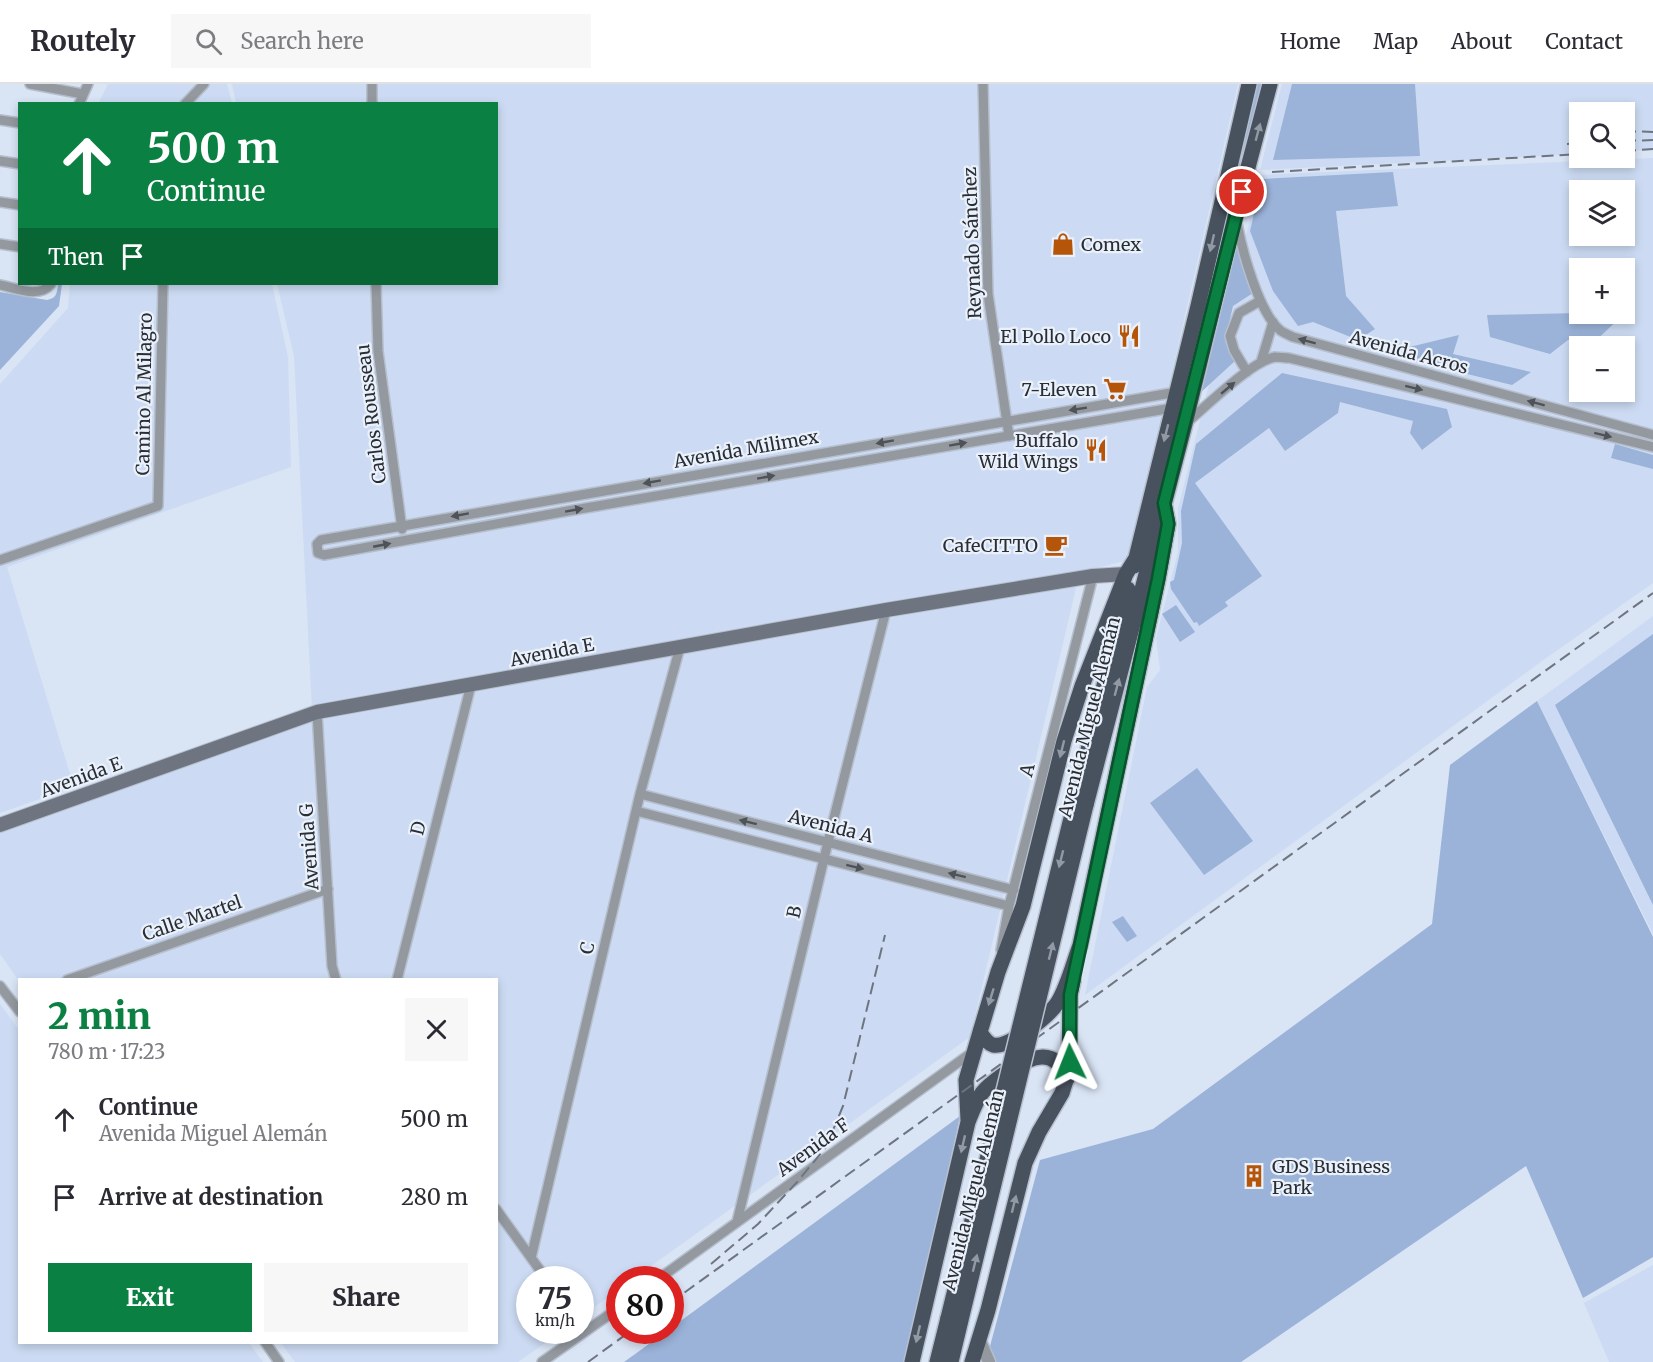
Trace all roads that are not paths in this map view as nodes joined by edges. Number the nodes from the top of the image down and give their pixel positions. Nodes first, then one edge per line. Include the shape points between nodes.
1 (30, 84) edge
2 (88, 84) edge
3 (204, 84) edge
4 (372, 84) edge
5 (983, 84) edge
6 (1249, 84) edge
7 (1270, 84) edge
8 (81, 99) edge
9 (187, 102) edge
10 (372, 102) edge
11 (0, 120) edge
12 (18, 123) edge
13 (0, 161) edge
14 (18, 164) edge
15 (0, 202) edge
16 (18, 205) edge
17 (1236, 213) junction
18 (0, 244) edge
19 (18, 247) edge
20 (0, 285) edge
21 (50, 285) edge
22 (163, 285) edge
23 (376, 285) edge
24 (1260, 300) junction
25 (1273, 322) junction
26 (1351, 353) junction
27 (1262, 362) junction
28 (1393, 364) junction
29 (1247, 372) junction
30 (1346, 372) junction
31 (1387, 381) junction
32 (1177, 392) junction
33 (1172, 408) junction
34 (1006, 420) junction
35 (1185, 424) junction
36 (1653, 435) edge
37 (1009, 436) junction
38 (1653, 447) edge
39 (1164, 503) junction
40 (401, 526) junction
41 (404, 540) junction
42 (1136, 558) junction
43 (0, 560) edge
44 (1126, 573) junction
45 (1093, 576) junction
46 (886, 610) junction
47 (680, 647) junction
48 (471, 685) junction
49 (317, 712) junction
50 (640, 794) junction
51 (1080, 803) junction
52 (636, 811) junction
53 (723, 815) junction
54 (0, 825) edge
55 (719, 832) junction
56 (828, 842) junction
57 (824, 859) junction
58 (328, 889) junction
59 (1014, 890) junction
60 (1009, 906) junction
61 (1080, 945) junction
62 (999, 972) junction
63 (73, 978) edge
64 (335, 978) edge
65 (398, 978) edge
66 (0, 986) edge
67 (15, 998) edge
68 (984, 1037) junction
69 (973, 1052) junction
70 (943, 1074) junction
71 (1067, 1079) junction
72 (966, 1080) junction
73 (968, 1122) junction
74 (498, 1212) edge
75 (737, 1222) junction
76 (531, 1258) junction
77 (537, 1266) edge
78 (676, 1266) edge
79 (979, 1339) junction
80 (266, 1344) edge
81 (564, 1344) edge
82 (279, 1362) edge
83 (542, 1362) edge
84 (912, 1362) edge
85 (937, 1362) edge
86 (951, 1362) edge
87 (972, 1362) edge
88 (989, 1362) edge

1 - 8 street
2 - 8 street
3 - 9 street
4 - 10 street
5 - 34 street, Reynado Sánchez via 988,294
6 -> 32 highway, Avenida Miguel Alemán
17 -> 7 highway, Avenida Miguel Alemán
11 - 12 street
13 - 14 street
15 - 16 street
17 - 24 street, Avenida Acros
17 - 35 highway, Avenida Miguel Alemán
18 - 19 street
20 - 21 street via 35,292
22 - 43 street, Camino Al Milagro via 158,506
23 - 40 street, Carlos Rousseau via 378,351
24 - 25 street, Avenida Acros
24 - 29 street via 1239,313 1230,336
26 -> 25 street, Avenida Acros via 1293,337
25 - 27 street
26 - 28 street, Avenida Acros
26 - 30 street
27 - 29 street, Avenida Acros
27 - 30 street, Avenida Acros via 1275,357 1289,358
28 - 31 street
36 -> 28 street, Avenida Acros
35 -> 29 street, Avenida Acros
30 - 31 street, Avenida Acros
31 -> 38 street, Avenida Acros
32 - 33 highway, Avenida Miguel Alemán
32 -> 34 street, Avenida Milimex
33 - 37 street, Avenida Milimex
33 -> 42 highway, Avenida Miguel Alemán
34 - 37 street, Reynado Sánchez
34 -> 40 street, Avenida Milimex
35 - 39 highway, Avenida Miguel Alemán
41 -> 37 street, Avenida Milimex
51 -> 39 highway, Avenida Miguel Alemán
39 - 61 highway via 1168,524 1158,579
40 - 41 street, Carlos Rousseau
40 -> 41 street, Avenida Milimex via 321,540 317,550 324,555
42 - 44 highway
42 - 51 highway, Avenida Miguel Alemán
44 - 45 main road, Avenida E
44 -> 62 highway via 1064,741 1023,906
45 - 46 main road, Avenida E
45 - 59 street, A
46 - 47 main road, Avenida E
46 - 56 street, B
47 - 48 main road, Avenida E
47 - 50 street, C
48 - 49 main road, Avenida E
48 - 65 street, D
49 - 54 main road, Avenida E
49 - 58 street, Avenida G
50 - 52 street, C
50 - 53 street, Avenida A
51 -> 85 highway, Avenida Miguel Alemán, bridge
86 -> 51 highway, Avenida Miguel Alemán, bridge
52 - 55 street, Avenida A
52 - 76 street, C
53 - 55 street
56 -> 53 street, Avenida A
55 - 57 street, Avenida A
56 - 57 street, B
59 -> 56 street, Avenida A
57 -> 60 street, Avenida A
57 - 75 street, B
58 - 63 street, Calle Martel
58 - 64 street, Avenida G
59 - 60 street, A
60 - 62 street, A
61 - 68 highway via 1064,990 1050,1013 1007,1043 994,1045
61 - 71 highway via 1070,995
62 -> 68 highway
66 - 67 street
68 - 69 highway
69 - 70 street, Avenida F
69 - 72 highway
70 - 72 street
70 - 75 street, Avenida F
71 - 73 highway via 1062,1067 1052,1059 1030,1058 986,1088
79 -> 71 highway via 1030,1148
72 - 73 highway
73 -> 84 highway
74 - 76 street
75 - 78 street, Avenida F
76 - 77 street
79 - 87 highway
79 - 88 street
80 - 82 street
81 - 83 street

